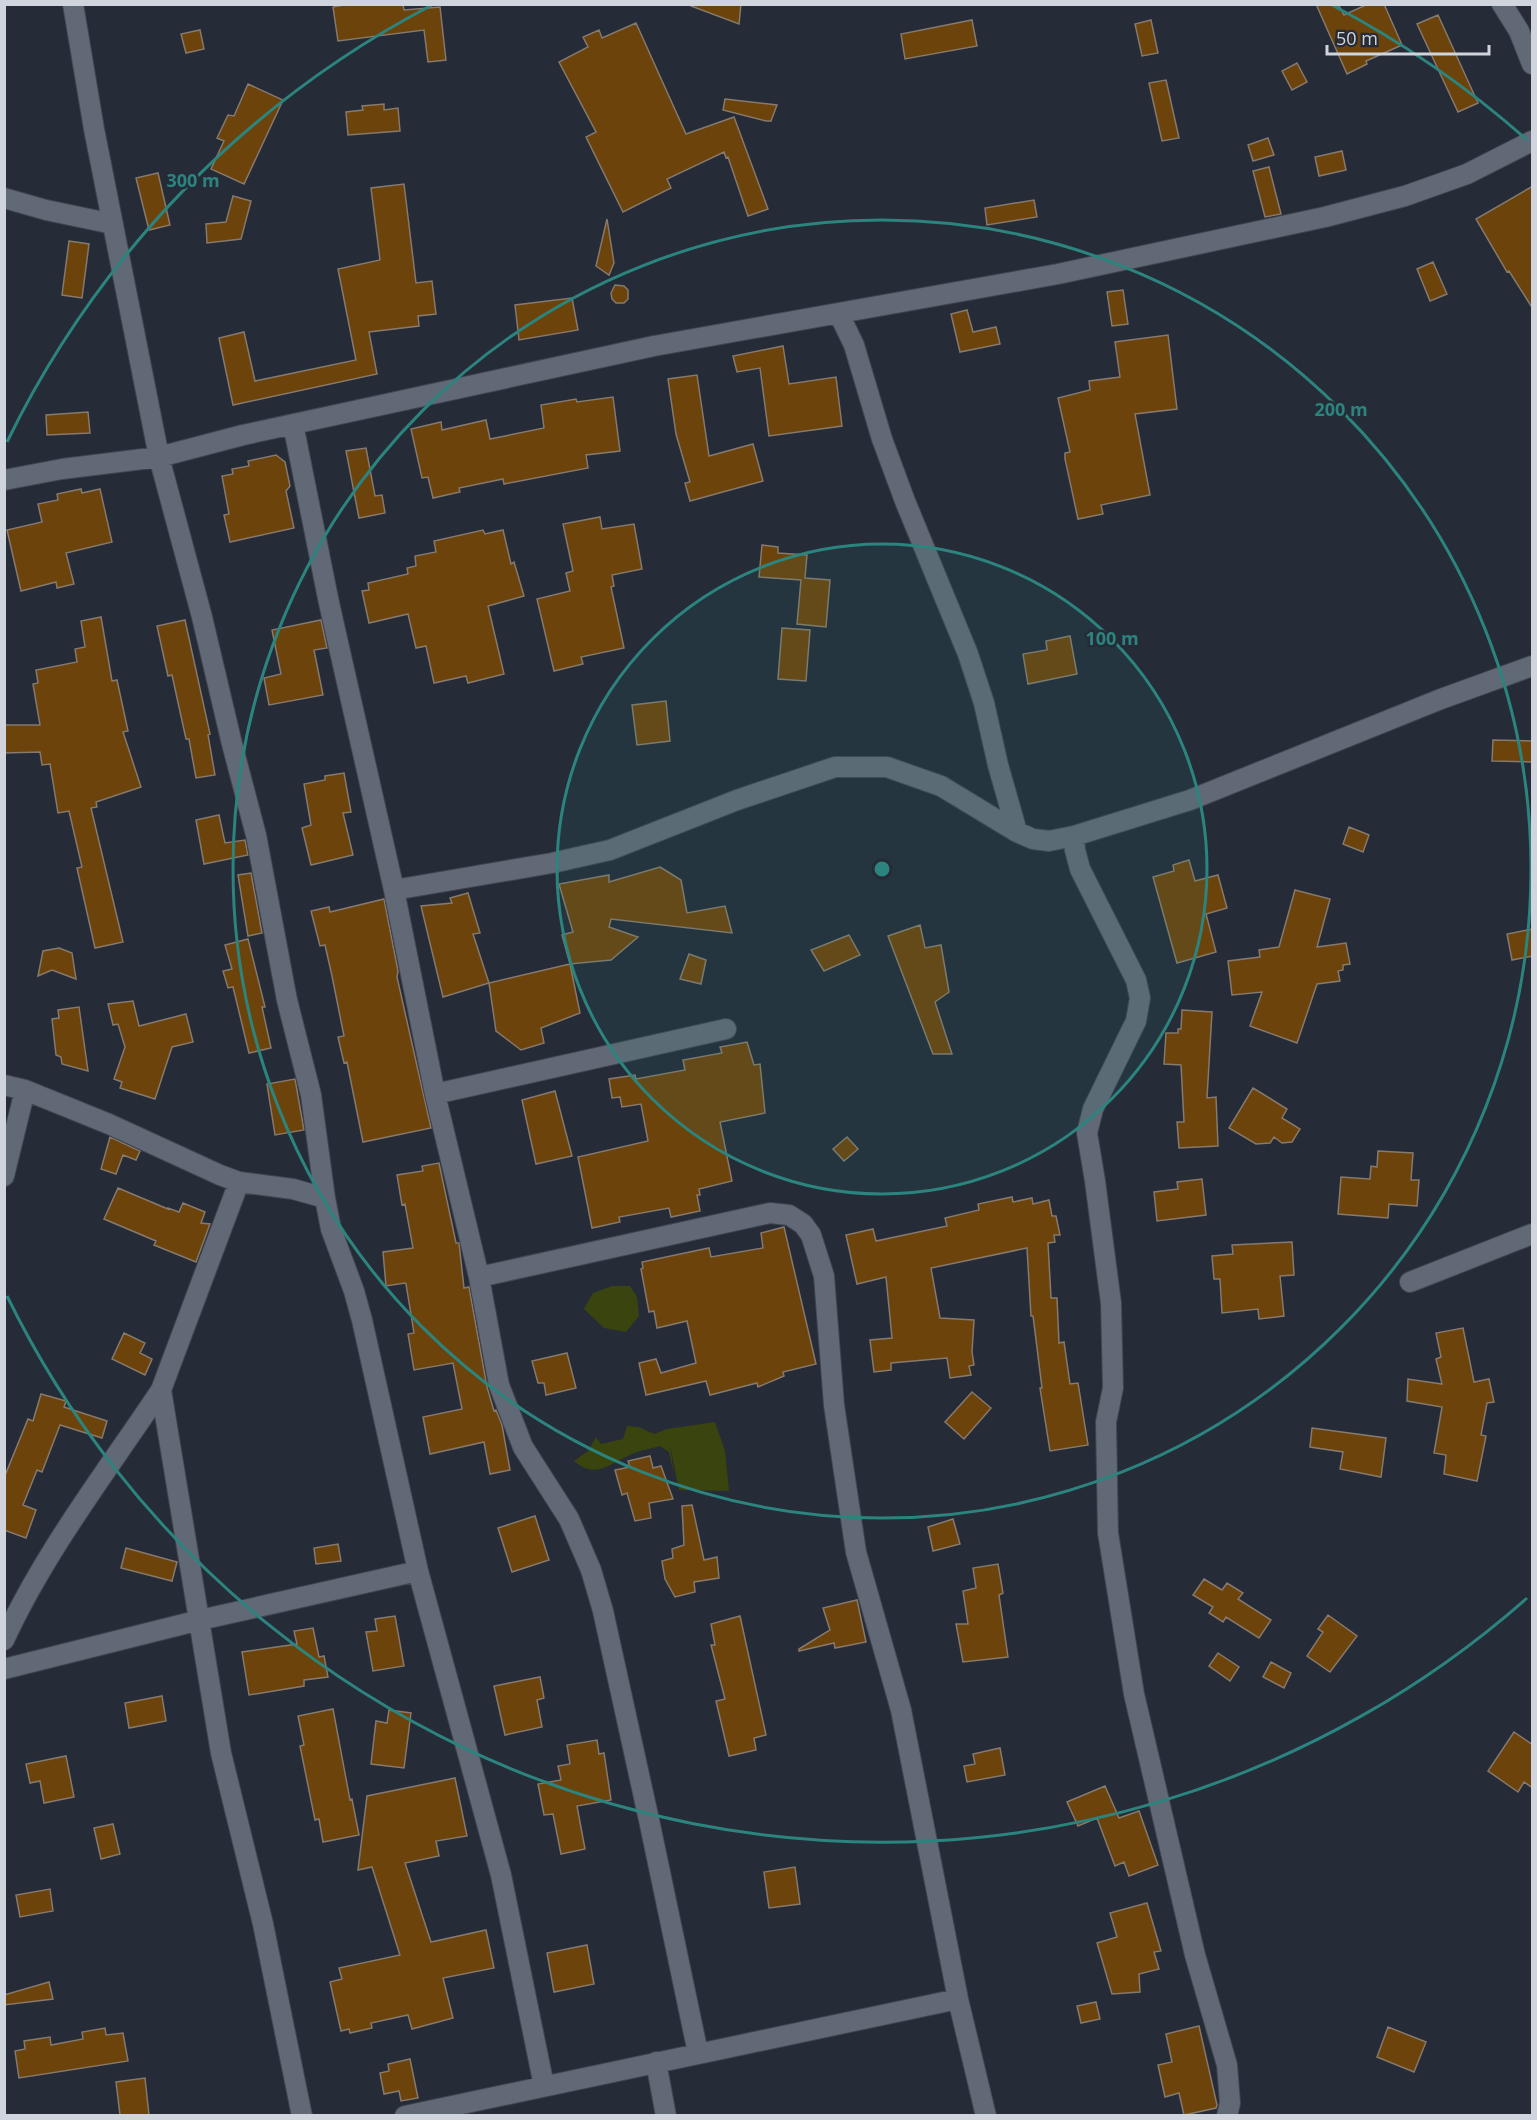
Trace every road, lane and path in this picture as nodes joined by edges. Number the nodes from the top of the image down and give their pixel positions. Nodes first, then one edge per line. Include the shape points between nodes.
1 (73, 4) edge
2 (1502, 4) edge
3 (1526, 29) edge
4 (1533, 64) edge
5 (1533, 141) edge
6 (4, 198) edge
7 (113, 224) junction
8 (839, 314) junction
9 (293, 424) junction
10 (159, 457) junction
11 (4, 480) edge
12 (1533, 666) edge
13 (1017, 832) junction
14 (1074, 836) junction
15 (394, 890) junction
16 (726, 1029) dead end
17 (4, 1085) edge
18 (25, 1090) junction
19 (435, 1094) junction
20 (4, 1176) edge
21 (239, 1182) junction
22 (325, 1198) junction
23 (1533, 1234) edge
24 (479, 1277) junction
25 (1410, 1282) dead end
26 (161, 1390) junction
27 (418, 1571) junction
28 (200, 1620) junction
29 (4, 1640) edge
30 (4, 1669) edge
31 (958, 1999) junction
32 (698, 2053) junction
33 (656, 2062) junction
34 (544, 2086) junction
35 (302, 2115) edge
36 (405, 2115) edge
37 (666, 2115) edge
38 (986, 2115) edge
39 (1227, 2115) edge

1 - 7 street
2 - 3 street
3 - 4 street
5 - 8 street via 1457,177 1405,196 1325,217 1058,274
6 - 7 street
7 - 10 street
8 - 9 street via 654,345
8 - 13 street via 854,345 905,501 968,654
9 - 10 street
9 - 15 street
10 - 11 street
10 - 22 street via 256,835 287,999 311,1095
12 - 14 street via 1190,800
13 - 14 street via 1049,841
13 - 15 street via 941,786 887,767 834,767 736,800 610,850
14 - 39 street via 1080,868 1132,970 1140,998 1136,1021 1093,1109 1087,1133 1111,1303 1113,1388 1106,1422 1108,1533 1134,1694 1195,1955 1227,2065
15 - 19 street
16 - 19 street
17 - 18 street
18 - 20 street
18 - 21 street
19 - 24 street
21 - 22 street
21 - 26 street
22 - 27 street via 362,1320
23 - 25 street
24 - 31 street via 770,1213 789,1215 811,1235 824,1276 834,1405 856,1552 901,1710
24 - 32 street via 499,1385 510,1417 523,1447 569,1519 603,1611
26 - 28 street
26 - 29 street via 64,1535
27 - 28 street
27 - 34 street via 501,1875
28 - 30 street
28 - 35 street via 221,1754 263,1924
31 - 32 street
31 - 38 street
32 - 33 street
33 - 34 street
33 - 37 street
34 - 36 street

